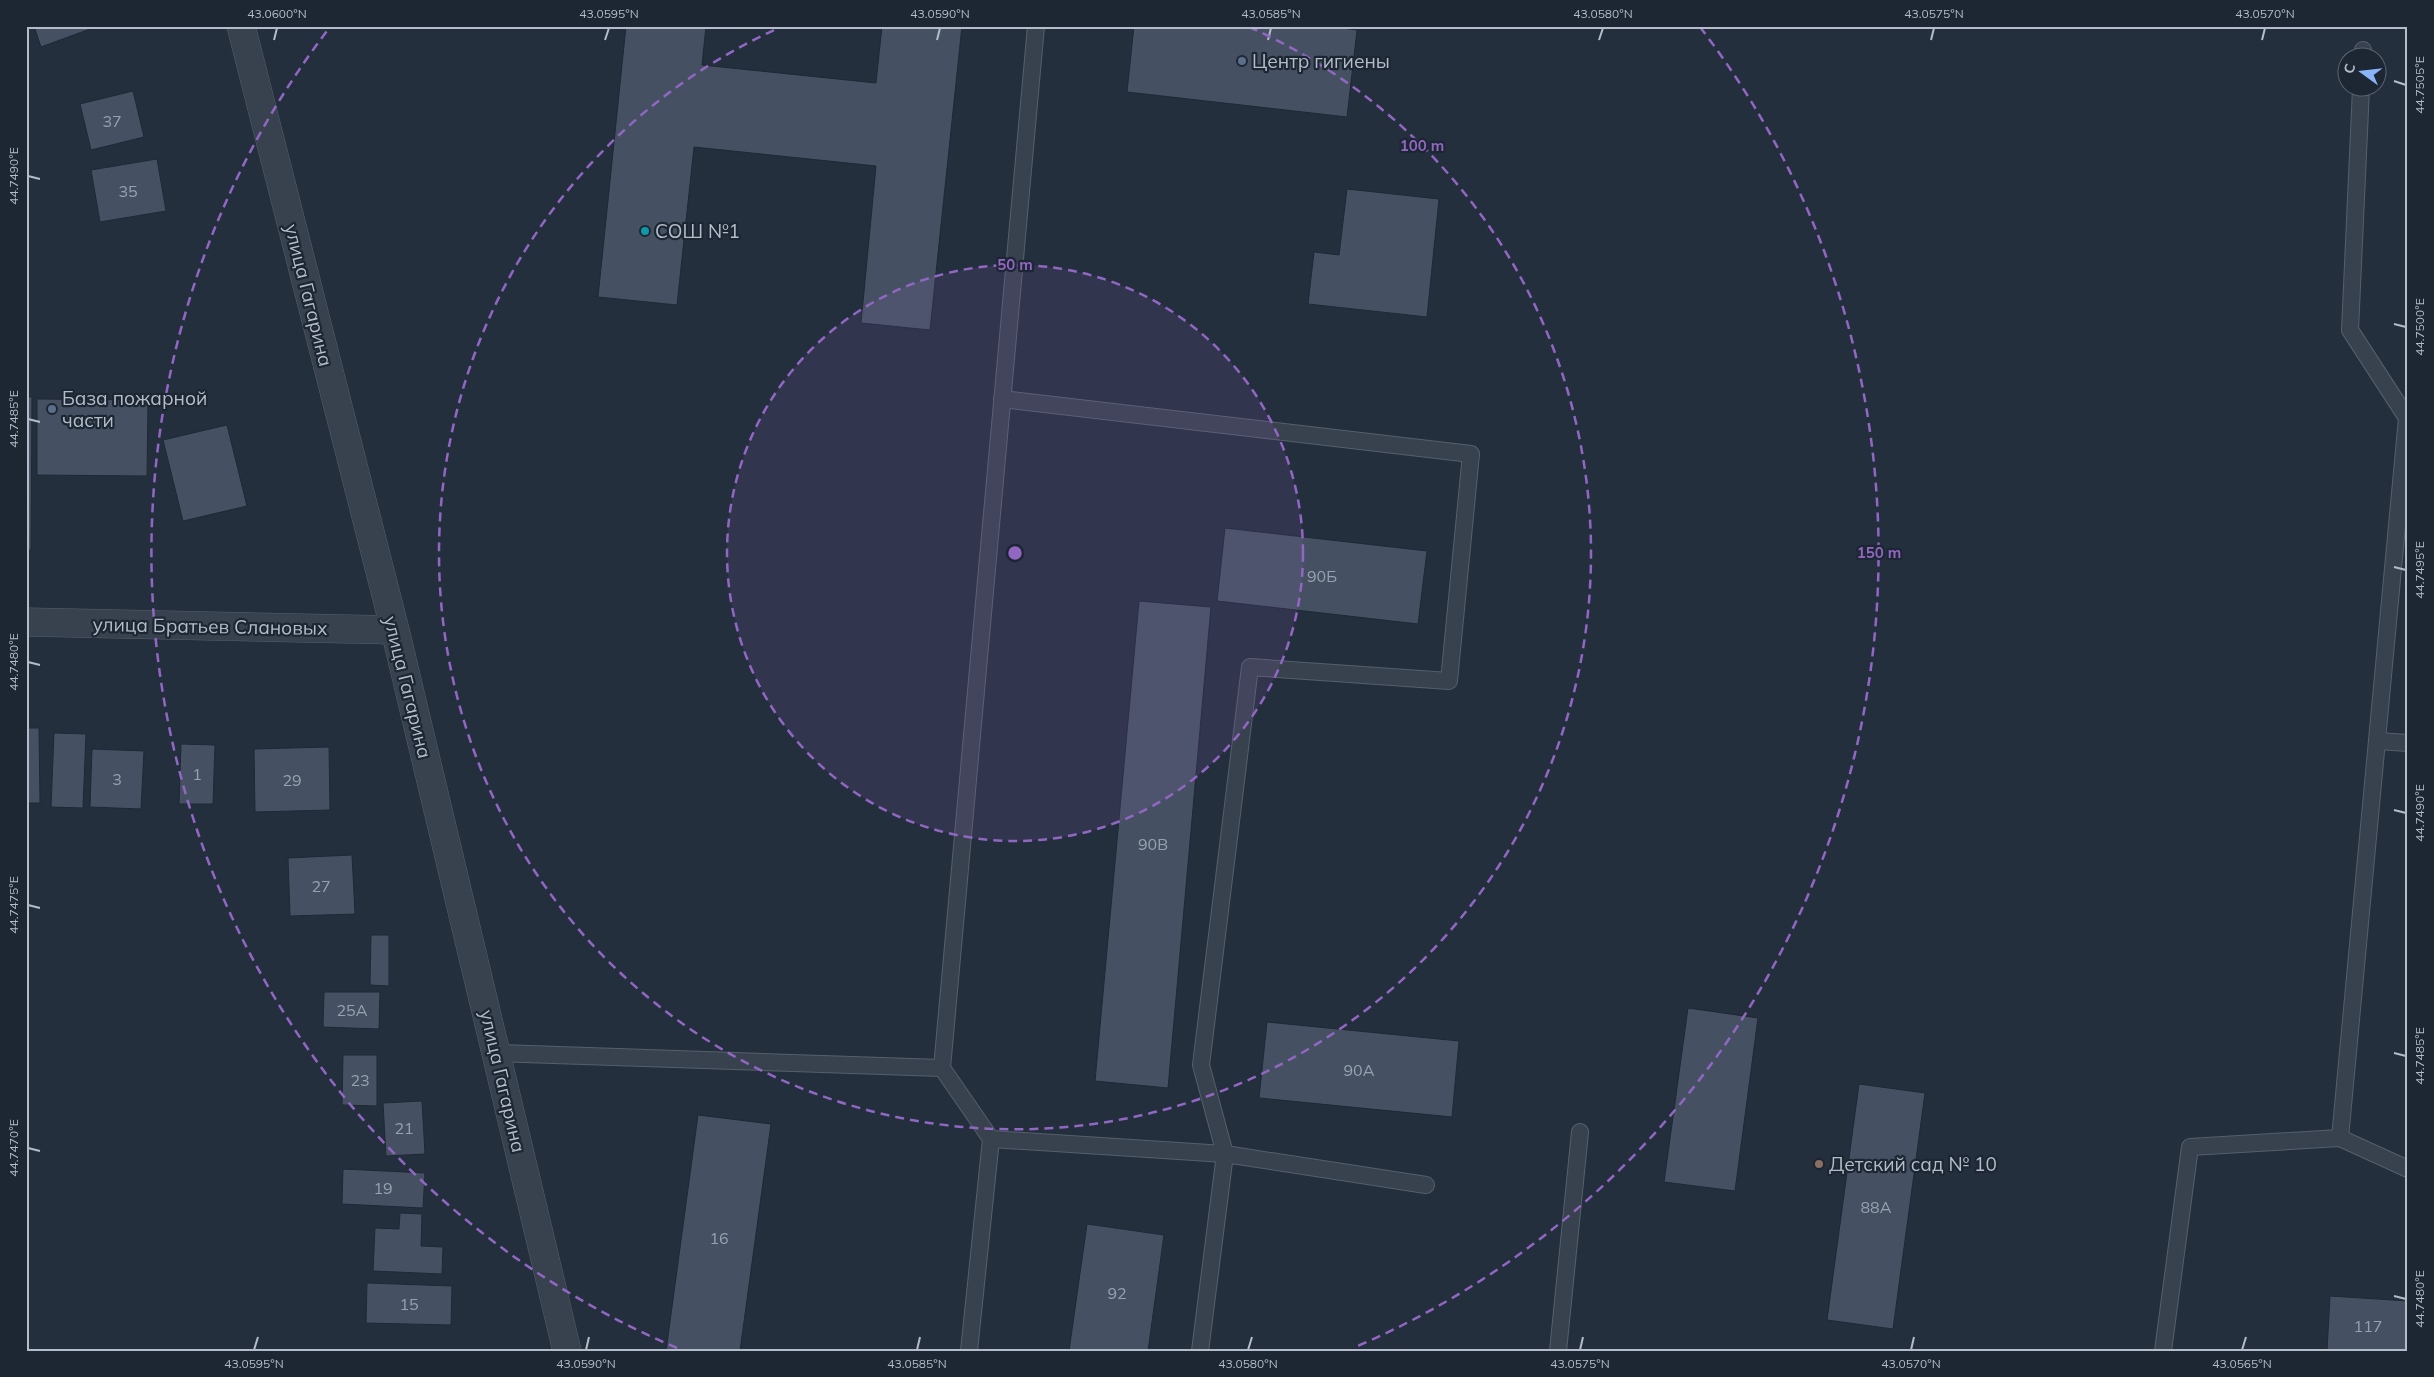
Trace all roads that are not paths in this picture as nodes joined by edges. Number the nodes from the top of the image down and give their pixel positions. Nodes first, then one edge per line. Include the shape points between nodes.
1 (241, 26) edge
2 (1036, 26) edge
3 (2361, 98) edge
4 (1002, 399) junction
5 (2407, 418) edge
6 (26, 622) edge
7 (395, 630) junction
8 (2378, 740) junction
9 (2408, 743) edge
10 (498, 1053) junction
11 (942, 1068) junction
12 (1580, 1132) dead end
13 (2340, 1138) junction
14 (991, 1139) junction
15 (1225, 1154) junction
16 (2408, 1169) edge
17 (1426, 1185) dead end
18 (567, 1351) edge
19 (969, 1351) edge
20 (1200, 1351) edge
21 (1558, 1351) edge
22 (2163, 1351) edge

1 - 7 street, улица Гагарина
2 - 4 lane
3 - 5 lane via 2350,330
4 - 11 lane
4 - 15 lane via 1471,454 1449,681 1250,667 1201,1065
5 - 8 lane
6 - 7 street, улица Братьев Слановых
7 - 10 street, улица Гагарина
8 - 9 lane
8 - 13 lane
10 - 11 lane
10 - 18 street, улица Гагарина
11 - 14 lane
12 - 21 lane
13 - 16 lane
13 - 22 lane via 2190,1147
14 - 15 lane
14 - 19 lane
15 - 17 lane
15 - 20 lane

